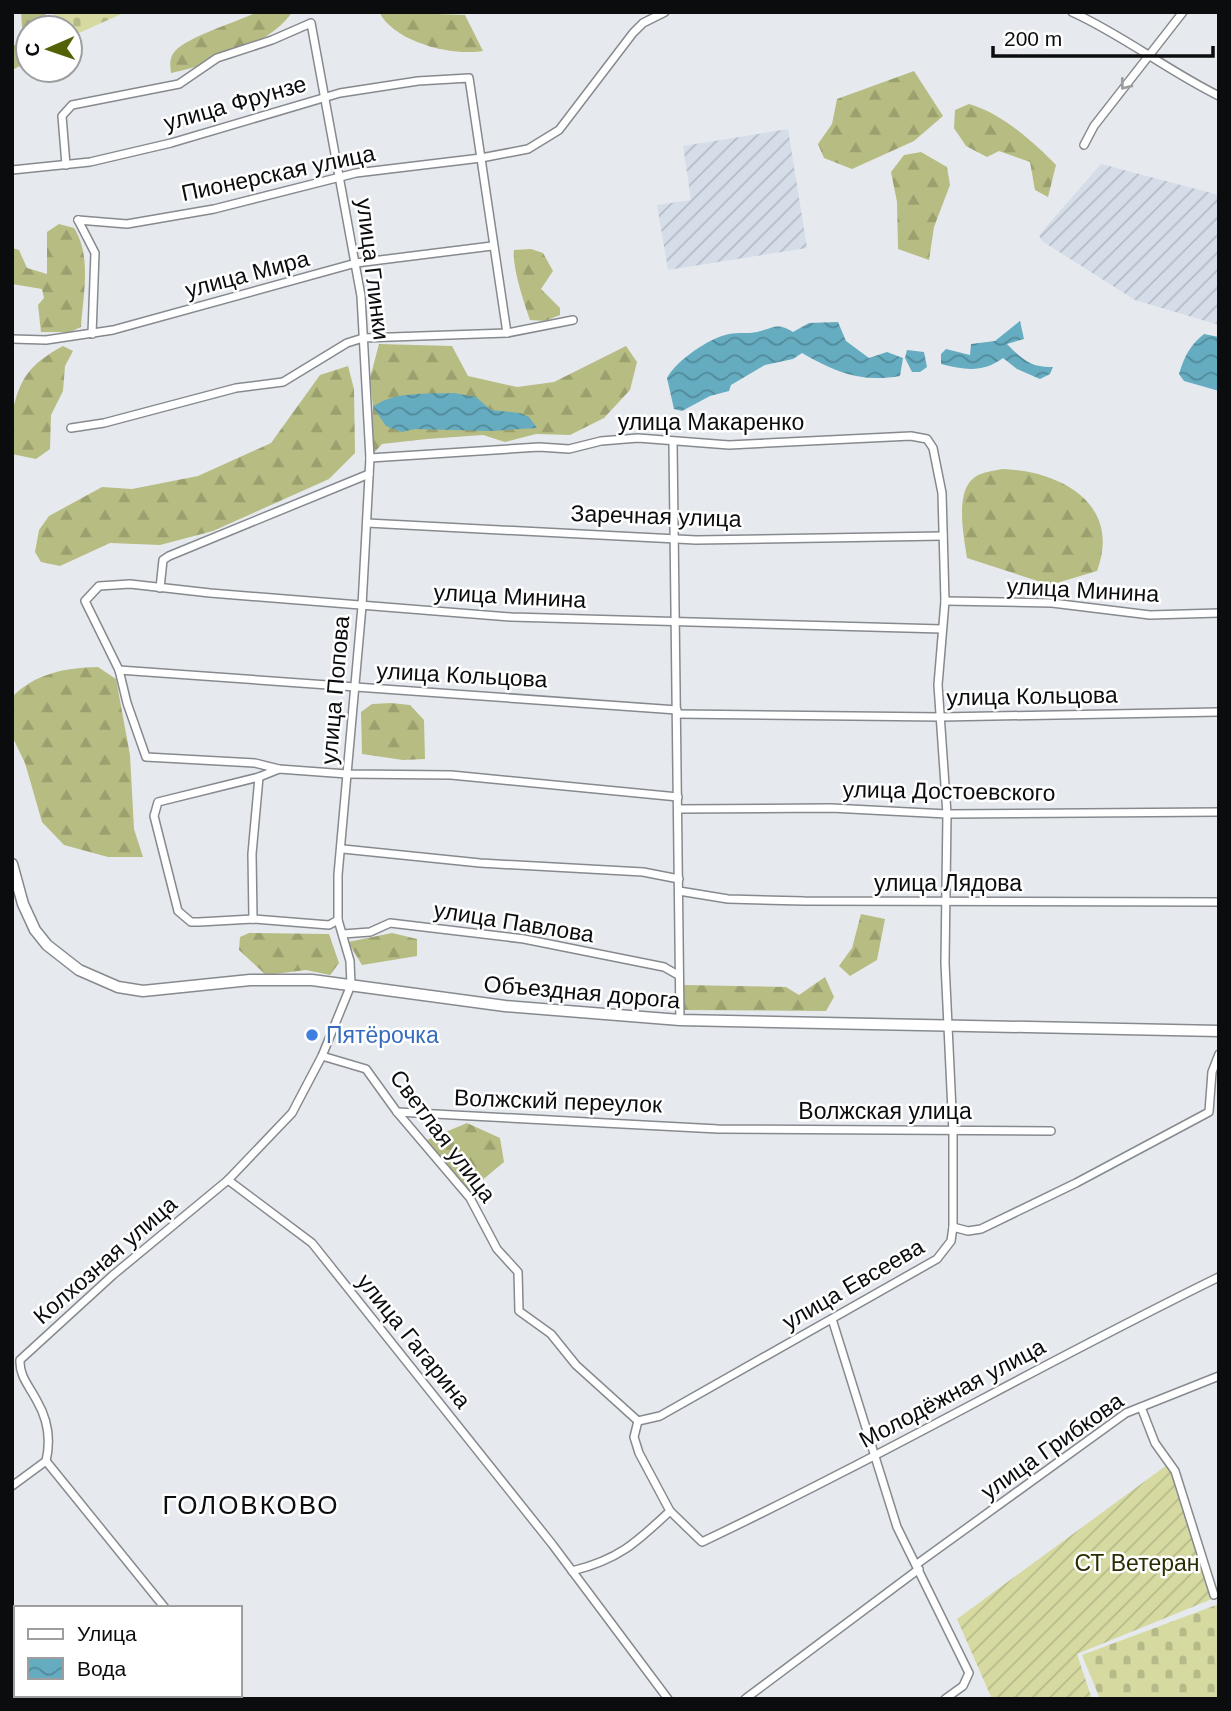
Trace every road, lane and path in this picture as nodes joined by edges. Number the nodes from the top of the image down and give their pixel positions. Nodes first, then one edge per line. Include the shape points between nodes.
1 (664, 12) edge
2 (1072, 12) edge
3 (1182, 12) edge
4 (1147, 57) junction
5 (1219, 96) edge
6 (326, 97) junction
7 (1084, 145) dead end
8 (481, 158) junction
9 (66, 165) junction
10 (12, 170) edge
11 (341, 176) junction
12 (492, 246) junction
13 (356, 263) junction
14 (573, 320) dead end
15 (507, 333) junction
16 (92, 334) junction
17 (363, 338) junction
18 (12, 339) edge
19 (366, 397) joint
20 (71, 428) dead end
21 (673, 443) junction
22 (370, 458) junction
23 (369, 474) junction
24 (367, 523) junction
25 (943, 536) junction
26 (675, 537) junction
27 (160, 588) junction
28 (945, 601) junction
29 (362, 606) junction
30 (1219, 613) edge
31 (677, 623) junction
32 (942, 629) junction
33 (119, 670) junction
34 (355, 689) junction
35 (677, 712) junction
36 (1219, 712) edge
37 (941, 717) junction
38 (279, 769) junction
39 (347, 774) junction
40 (259, 778) junction
41 (678, 797) junction
42 (678, 809) junction
43 (1219, 812) edge
44 (947, 814) junction
45 (343, 849) junction
46 (12, 864) edge
47 (679, 879) junction
48 (679, 891) junction
49 (1219, 902) edge
50 (946, 903) junction
51 (253, 919) junction
52 (338, 920) junction
53 (344, 934) junction
54 (678, 975) junction
55 (351, 985) junction
56 (680, 1020) junction
57 (948, 1024) junction
58 (1219, 1031) edge
59 (1219, 1054) edge
60 (322, 1056) junction
61 (397, 1112) junction
62 (718, 1129) joint
63 (1051, 1131) dead end
64 (953, 1132) junction
65 (228, 1180) junction
66 (953, 1227) junction
67 (1219, 1277) edge
68 (832, 1319) junction
69 (1219, 1376) edge
70 (1141, 1406) junction
71 (638, 1421) junction
72 (873, 1456) junction
73 (47, 1461) junction
74 (12, 1486) edge
75 (670, 1511) junction
76 (918, 1567) junction
77 (572, 1571) junction
78 (1214, 1595) dead end
79 (163, 1606) edge
80 (668, 1699) edge
81 (745, 1699) edge
82 (945, 1699) edge

1 - 8 street, Пионерская улица via 633,33 559,130 528,149
2 - 4 street via 1099,24
3 - 4 street
4 - 5 street
4 -> 7 street
6 - 8 street, улица Фрунзе via 418,81 469,78
6 - 9 street, улица Фрунзе via 171,143
6 - 9 street, улица Глинки via 311,23 217,58 178,84 72,105 62,116
6 - 11 street, улица Глинки
8 - 11 street, Пионерская улица
8 - 12 street
9 - 10 street, улица Фрунзе
11 - 13 street, улица Глинки
11 - 16 street, Пионерская улица via 214,209 127,223 78,220 95,253
12 - 13 street, улица Мира
12 - 15 street
13 - 16 street, улица Мира
13 - 17 street, улица Глинки
14 - 15 street
15 - 17 street
16 - 18 street, улица Мира
17 - 19 street, улица Глинки
17 - 20 street via 282,382 236,388
19 - 22 street, улица Попова
21 - 22 street, улица Макаренко via 638,438 569,449
21 - 25 street, улица Макаренко via 927,439 938,467
21 - 26 street
22 - 23 street, улица Попова
23 - 24 street, улица Попова
23 - 27 street via 169,556 163,560
24 - 26 street, Заречная улица
24 - 29 street, улица Попова
25 - 26 street, Заречная улица
25 - 28 street
26 - 31 street
27 - 29 street, улица Минина
27 - 33 street, улица Минина via 110,584 99,586 85,601
28 - 30 street, улица Минина via 1052,603 1150,615
28 - 32 street
29 - 31 street, улица Минина
29 - 34 street, улица Попова
31 - 32 street, улица Минина
31 - 35 street
32 - 37 street
33 - 34 street, улица Кольцова
33 - 38 street via 146,757 242,762
34 - 35 street, улица Кольцова
34 - 39 street, улица Попова
35 - 37 street, улица Кольцова
35 - 41 street
36 - 37 street, улица Кольцова
37 - 44 street
38 - 39 street
38 - 40 street
39 - 41 street via 451,775
39 - 45 street, улица Попова
40 - 51 street via 252,854
40 - 51 street via 158,802 155,816 178,911 191,922
41 - 42 street
42 - 44 street, улица Достоевского via 831,808
42 - 47 street
43 - 44 street, улица Достоевского
44 - 50 street
45 - 47 street via 643,872
45 - 52 street, улица Попова
46 - 55 main road, Объездная дорога via 23,904 47,945 79,970 118,987 165,991 275,979
47 - 48 street
48 - 50 street, улица Лядова via 729,900
48 - 54 street
49 - 50 street, улица Лядова
50 - 57 street
51 - 52 street via 329,925
52 - 53 street, улица Попова
53 - 54 street, улица Павлова via 370,932 390,923 524,939 664,967
53 - 55 street, улица Попова
54 - 56 street
55 - 56 main road, Объездная дорога via 505,1006
55 - 60 street, Колхозная улица
56 - 57 main road, Объездная дорога
57 - 58 main road, Объездная дорога
57 - 64 street
59 - 66 street via 1212,1072 1209,1112 989,1225 968,1231
60 - 61 street, Светлая улица via 366,1069
60 - 65 street, Колхозная улица via 292,1113
61 - 62 street, Волжский переулок
61 - 71 street, Светлая улица via 470,1198 497,1249 518,1272 519,1311 551,1334 576,1365
62 - 64 street, Волжская улица
63 - 64 street, Волжская улица
64 - 66 street
65 - 73 street, Колхозная улица via 20,1360 24,1380 44,1414
65 - 77 street, улица Гагарина via 312,1243
66 - 68 street, улица Евсеева via 948,1247 937,1259
67 - 72 street, Молодёжная улица
68 - 71 street, улица Евсеева via 660,1416
68 - 72 street
69 - 70 street, улица Грибкова
70 - 76 street, улица Грибкова
70 - 78 street via 1155,1443 1175,1471
71 - 75 street via 635,1444
72 - 75 street, Молодёжная улица via 702,1542
72 - 76 street via 897,1527
73 - 74 street
73 - 79 street
75 - 77 street via 603,1564
76 - 81 street, улица Грибкова
76 - 82 street via 969,1673 963,1686
77 - 80 street, улица Гагарина

